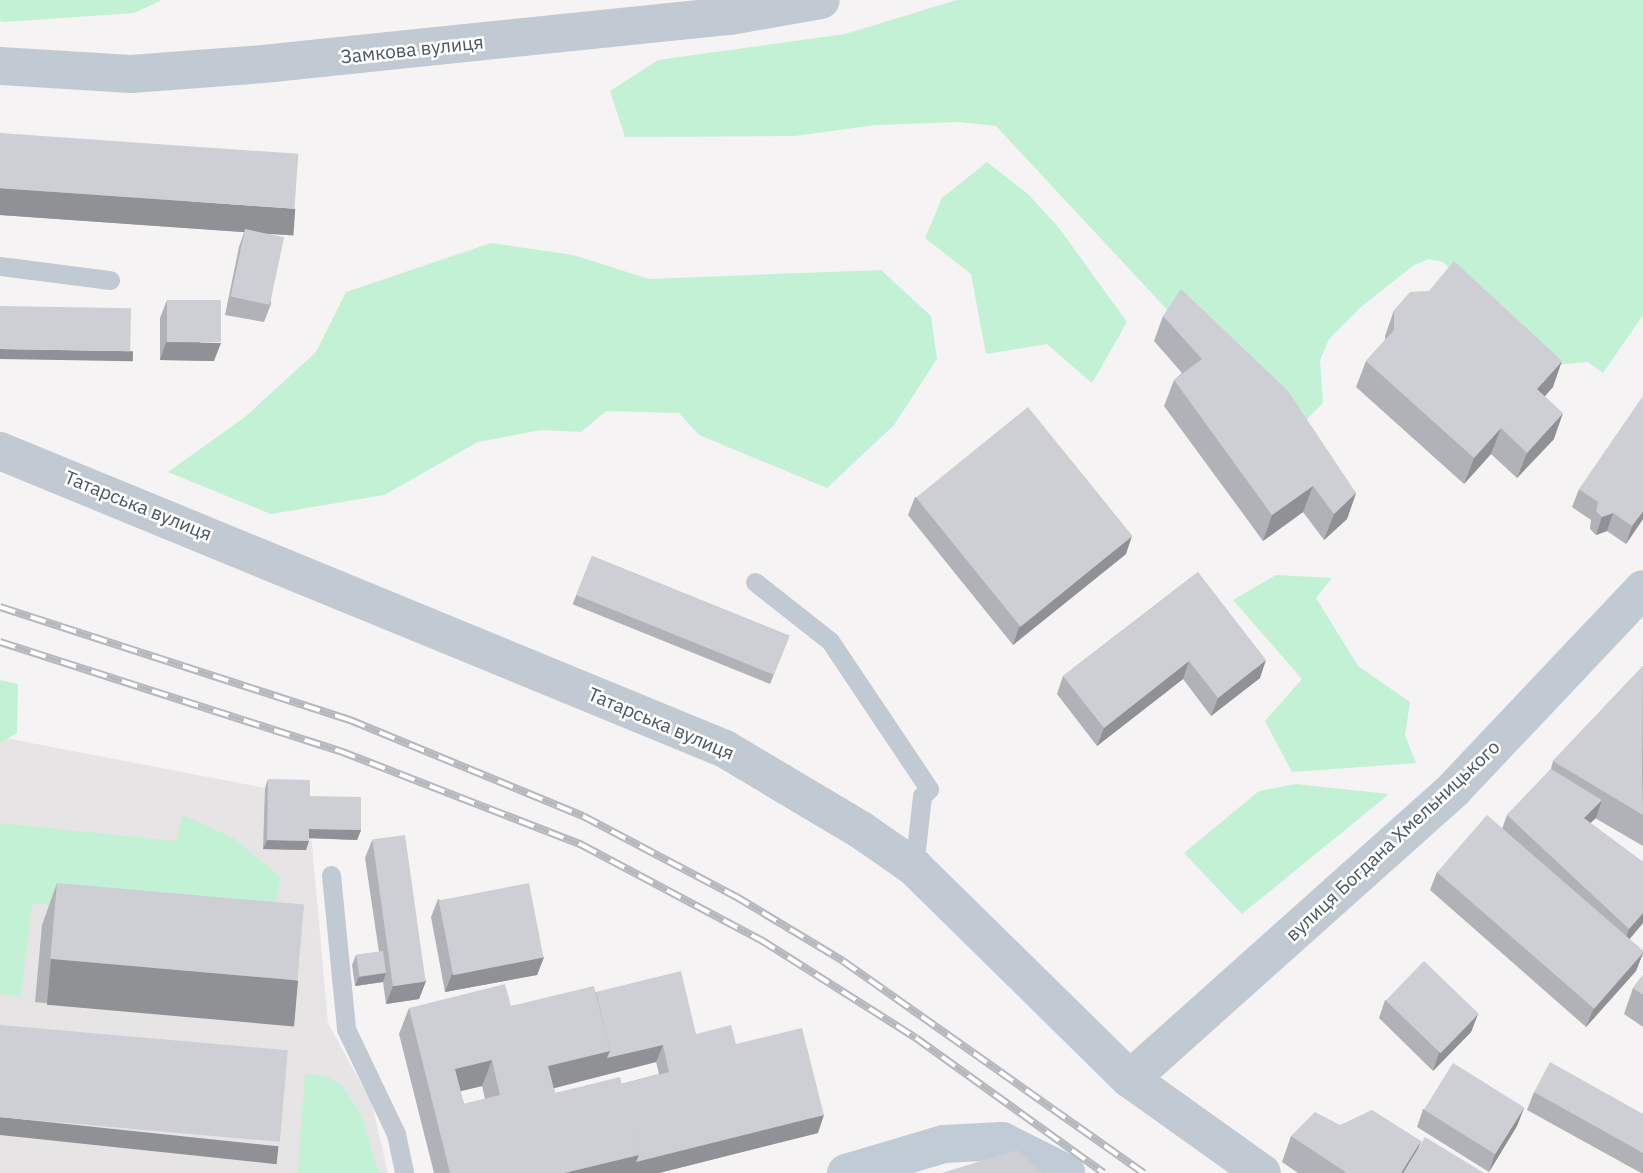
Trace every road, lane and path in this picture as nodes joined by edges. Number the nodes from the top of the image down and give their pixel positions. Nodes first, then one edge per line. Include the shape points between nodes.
1 (821, 0) edge
2 (0, 66) edge
3 (0, 265) edge
4 (110, 280) dead end
5 (0, 451) edge
6 (755, 582) dead end
7 (1643, 589) edge
8 (914, 867) junction
9 (331, 875) dead end
10 (1130, 1079) junction
11 (404, 1173) edge
12 (846, 1173) edge
13 (1066, 1173) edge
14 (1262, 1173) edge

1 - 2 street, Замкова вулиця via 730,16 263,64 131,74
3 - 4 lane
5 - 8 street, Татарська вулиця via 725,749 862,830
6 - 8 lane via 830,641 929,789 922,796
7 - 10 street, вулиця Богдана Хмельницького via 1454,789
8 - 10 street, Татарська вулиця
9 - 11 lane via 346,1029 396,1134
10 - 14 street, Татарська вулиця
12 - 13 main road via 944,1144 1002,1141

